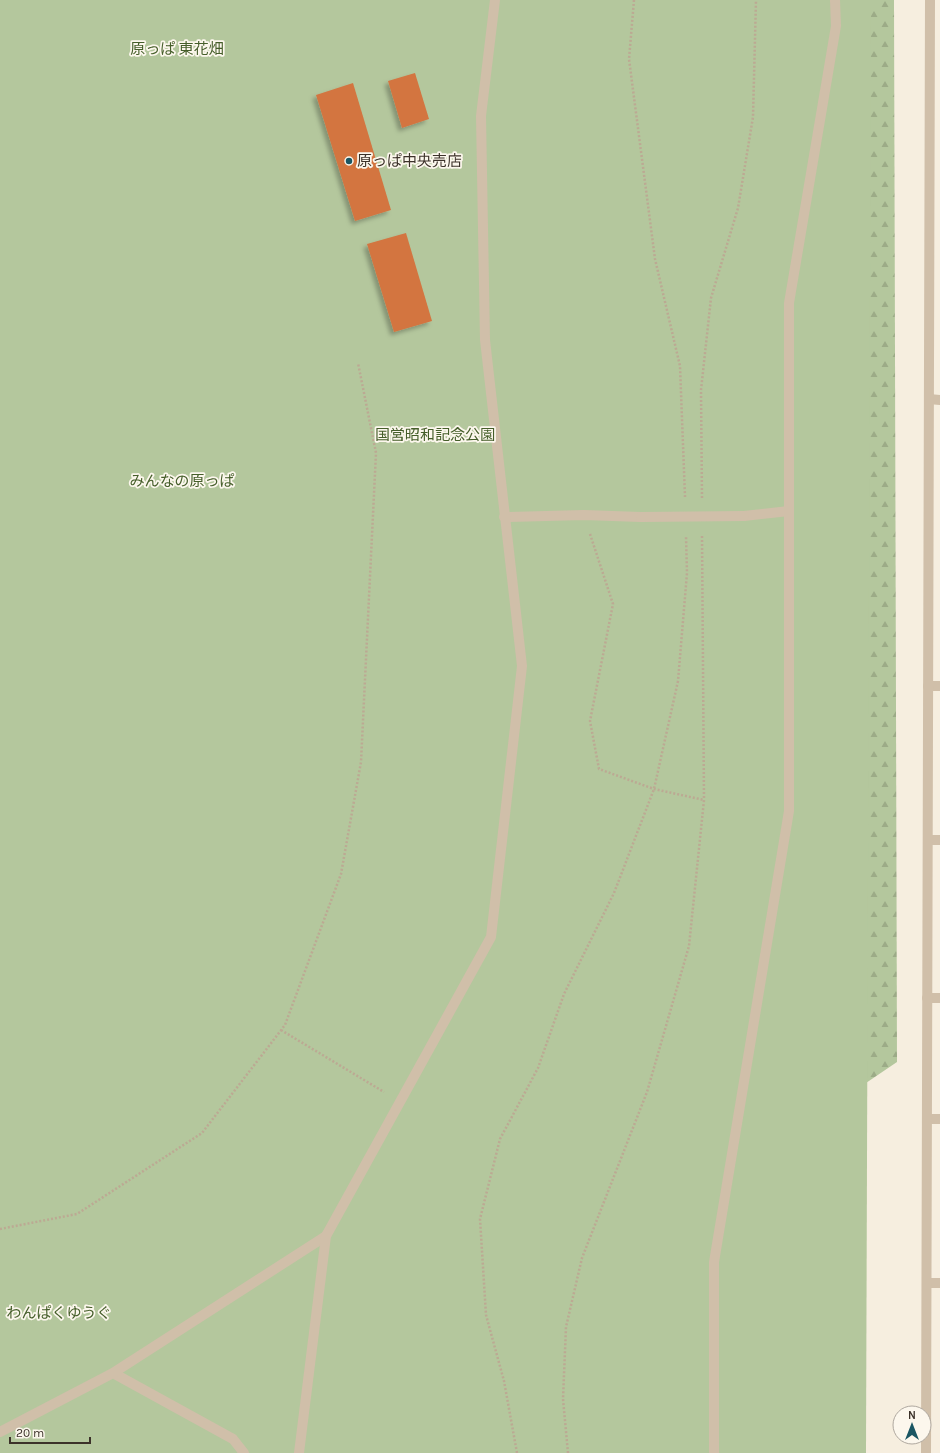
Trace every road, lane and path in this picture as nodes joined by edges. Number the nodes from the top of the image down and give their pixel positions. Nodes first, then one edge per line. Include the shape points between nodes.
1 (495, 0) edge
2 (634, 0) edge
3 (756, 0) edge
4 (835, 0) edge
5 (930, 3) edge
6 (940, 6) edge
7 (940, 250) edge
8 (929, 251) junction
9 (358, 363) dead end
10 (929, 400) junction
11 (940, 400) edge
12 (702, 500) dead end
13 (685, 502) dead end
14 (789, 511) junction
15 (584, 515) junction
16 (504, 517) junction
17 (702, 532) dead end
18 (686, 534) dead end
19 (928, 686) junction
20 (940, 686) edge
21 (654, 789) junction
22 (704, 800) junction
23 (928, 840) junction
24 (940, 840) edge
25 (927, 998) junction
26 (940, 998) edge
27 (281, 1030) junction
28 (400, 1102) junction
29 (927, 1119) junction
30 (940, 1119) edge
31 (0, 1229) edge
32 (326, 1236) junction
33 (927, 1283) junction
34 (940, 1283) edge
35 (113, 1374) junction
36 (0, 1432) edge
37 (244, 1453) edge
38 (299, 1453) edge
39 (517, 1453) edge
40 (568, 1453) edge
41 (714, 1453) edge
42 (926, 1453) edge

1 - 16 street via 480,116 484,325
2 - 13 path via 629,59 655,259 680,366
3 - 12 path via 753,117 738,208 711,298 702,382
4 - 14 street via 836,26 789,303
5 - 6 street
5 - 8 street
7 - 8 street
8 - 10 street
9 - 27 path via 376,453 361,762 340,874
10 - 11 street
10 - 19 street
14 - 15 street, bridge via 744,516
14 - 41 street via 789,811 714,1262
15 - 16 street
15 - 21 path via 613,604 590,721 599,770
16 - 28 street via 522,666 491,937
17 - 22 path
18 - 21 path via 687,573 678,681
19 - 20 street
19 - 23 street
21 - 22 path
21 - 39 path via 614,893 564,994 538,1068 500,1140 480,1219 486,1315 504,1381
22 - 40 path via 689,946 647,1092 582,1258 566,1327 563,1399
23 - 24 street
23 - 25 street
25 - 26 street
25 - 29 street
27 - 28 path
27 - 31 path via 202,1133 77,1214
28 - 32 street
29 - 30 street
29 - 33 street
32 - 35 street
32 - 38 street
33 - 34 street
33 - 42 street
35 - 36 street
35 - 37 street via 233,1439

